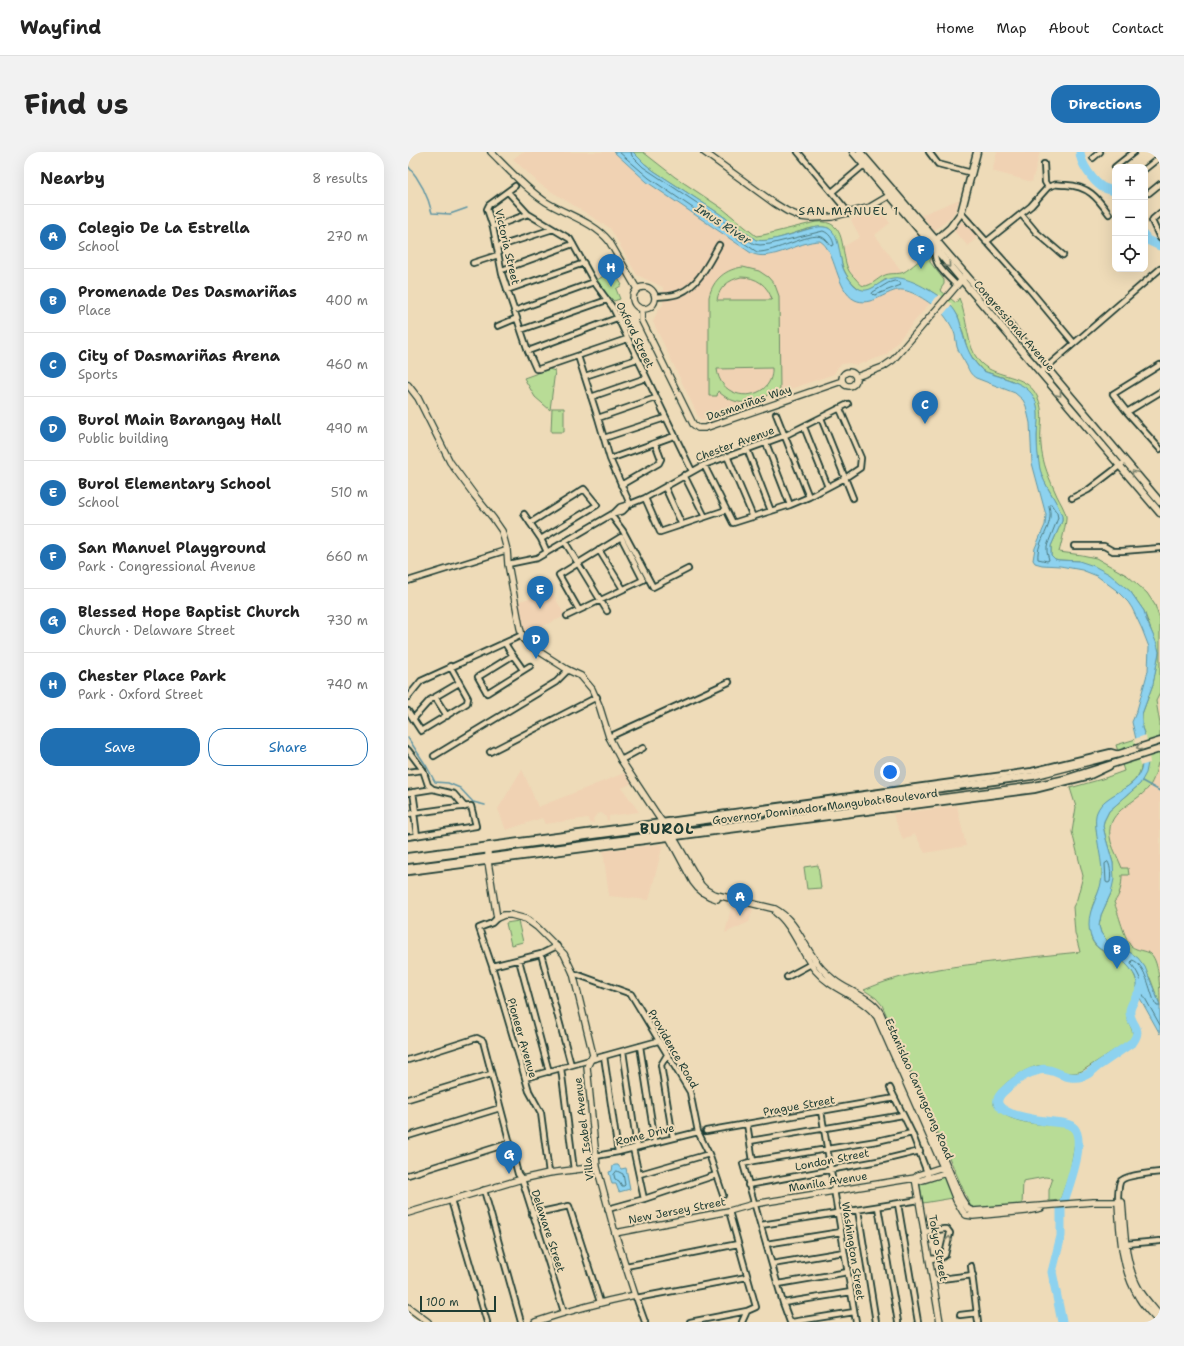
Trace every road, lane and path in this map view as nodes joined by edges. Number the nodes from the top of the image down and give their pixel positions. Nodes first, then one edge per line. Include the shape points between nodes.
1 (491, 152) edge
2 (704, 152) edge
3 (798, 152) edge
4 (853, 152) edge
5 (860, 152) edge
6 (929, 152) edge
7 (977, 152) edge
8 (1100, 152) edge
9 (1134, 152) edge
10 (1160, 157) edge
11 (1092, 158) dead end
12 (1044, 164) dead end
13 (1119, 164) edge
14 (864, 165) junction
15 (1148, 167) edge
16 (972, 173) junction
17 (1160, 184) edge
18 (515, 186) dead end
19 (1048, 187) junction
20 (508, 192) junction
21 (832, 192) junction
22 (1149, 193) dead end
23 (892, 194) junction
24 (849, 213) junction
25 (961, 213) junction
26 (1160, 213) edge
27 (528, 214) junction
28 (1021, 214) junction
29 (1109, 214) dead end
30 (493, 227) junction
31 (552, 229) junction
32 (1160, 238) edge
33 (986, 242) junction
34 (573, 244) junction
35 (719, 245) dead end
36 (934, 245) junction
37 (497, 247) junction
38 (498, 255) junction
39 (1063, 255) dead end
40 (473, 263) dead end
41 (584, 263) junction
42 (1160, 269) edge
43 (502, 270) junction
44 (963, 277) junction
45 (594, 282) junction
46 (956, 285) junction
47 (637, 289) junction
48 (507, 290) junction
49 (655, 297) junction
50 (607, 300) junction
51 (642, 309) junction
52 (514, 311) junction
53 (517, 318) junction
54 (617, 318) junction
55 (498, 326) dead end
56 (521, 330) junction
57 (627, 339) junction
58 (1074, 343) junction
59 (528, 351) junction
60 (578, 356) junction
61 (637, 358) junction
62 (1160, 365) edge
63 (1046, 367) junction
64 (1040, 372) junction
65 (585, 376) junction
66 (856, 377) junction
67 (646, 378) junction
68 (842, 381) junction
69 (408, 385) edge
70 (1160, 392) edge
71 (591, 397) junction
72 (656, 398) junction
73 (848, 404) dead end
74 (840, 408) junction
75 (1127, 412) junction
76 (776, 414) dead end
77 (598, 418) junction
78 (665, 418) junction
79 (821, 418) junction
80 (804, 427) junction
81 (674, 436) junction
82 (784, 436) junction
83 (604, 438) junction
84 (655, 443) junction
85 (766, 443) junction
86 (747, 449) junction
87 (1160, 450) edge
88 (726, 456) junction
89 (610, 459) junction
90 (1123, 464) junction
91 (704, 465) junction
92 (692, 471) junction
93 (684, 475) junction
94 (845, 478) junction
95 (621, 485) junction
96 (665, 487) junction
97 (828, 487) junction
98 (645, 498) junction
99 (809, 498) junction
100 (853, 498) dead end
101 (1072, 498) dead end
102 (1160, 502) edge
103 (630, 504) junction
104 (790, 505) junction
105 (726, 510) junction
106 (771, 511) junction
107 (1160, 513) edge
108 (524, 514) dead end
109 (613, 514) junction
110 (705, 517) junction
111 (753, 517) junction
112 (530, 523) junction
113 (682, 525) junction
114 (541, 539) junction
115 (565, 542) junction
116 (1074, 546) dead end
117 (1160, 548) edge
118 (507, 550) junction
119 (599, 550) junction
120 (547, 552) junction
121 (578, 563) junction
122 (508, 564) junction
123 (688, 569) dead end
124 (408, 581) edge
125 (624, 589) junction
126 (601, 600) junction
127 (579, 610) junction
128 (607, 611) dead end
129 (567, 616) dead end
130 (522, 635) junction
131 (505, 643) junction
132 (512, 656) junction
133 (450, 666) junction
134 (530, 666) dead end
135 (523, 670) junction
136 (568, 670) junction
137 (729, 682) dead end
138 (459, 683) junction
139 (408, 697) edge
140 (435, 697) junction
141 (596, 697) junction
142 (408, 711) edge
143 (447, 716) junction
144 (413, 719) junction
145 (609, 737) junction
146 (1160, 741) edge
147 (643, 748) dead end
148 (1160, 749) edge
149 (408, 750) edge
150 (490, 752) dead end
151 (1119, 754) junction
152 (434, 756) dead end
153 (621, 760) junction
154 (1121, 761) junction
155 (423, 770) junction
156 (408, 772) edge
157 (433, 789) junction
158 (410, 793) edge
159 (466, 807) junction
160 (774, 811) junction
161 (415, 813) junction
162 (408, 814) edge
163 (775, 820) junction
164 (664, 824) junction
165 (670, 835) junction
166 (417, 836) junction
167 (408, 837) edge
168 (488, 850) junction
169 (408, 856) edge
170 (408, 860) edge
171 (490, 860) junction
172 (408, 868) edge
173 (408, 872) edge
174 (498, 917) junction
175 (557, 946) junction
176 (541, 954) junction
177 (519, 960) junction
178 (814, 963) junction
179 (492, 966) junction
180 (573, 973) junction
181 (787, 977) dead end
182 (658, 1041) junction
183 (640, 1046) junction
184 (623, 1051) junction
185 (604, 1056) junction
186 (667, 1056) junction
187 (408, 1060) edge
188 (590, 1060) junction
189 (571, 1066) junction
190 (561, 1068) junction
191 (549, 1072) junction
192 (491, 1074) junction
193 (525, 1078) junction
194 (890, 1088) dead end
195 (895, 1098) junction
196 (408, 1099) edge
197 (500, 1108) junction
198 (821, 1111) junction
199 (903, 1115) junction
200 (747, 1124) junction
201 (824, 1129) junction
202 (706, 1131) dead end
203 (698, 1132) junction
204 (912, 1133) junction
205 (408, 1136) edge
206 (673, 1138) junction
207 (655, 1142) junction
208 (750, 1142) junction
209 (510, 1143) junction
210 (635, 1148) junction
211 (827, 1149) junction
212 (920, 1151) junction
213 (618, 1152) junction
214 (709, 1154) junction
215 (596, 1156) junction
216 (753, 1161) junction
217 (945, 1166) junction
218 (597, 1167) junction
219 (574, 1170) junction
220 (831, 1170) junction
221 (948, 1172) junction
222 (1160, 1172) edge
223 (549, 1173) junction
224 (640, 1174) junction
225 (716, 1175) junction
226 (408, 1176) edge
227 (928, 1176) junction
228 (915, 1178) junction
229 (522, 1180) junction
230 (748, 1185) junction
231 (484, 1190) junction
232 (834, 1192) junction
233 (723, 1195) dead end
234 (644, 1199) junction
235 (451, 1200) junction
236 (919, 1200) junction
237 (1120, 1202) junction
238 (754, 1204) junction
239 (898, 1204) junction
240 (744, 1207) joint
241 (878, 1207) junction
242 (608, 1208) junction
243 (858, 1210) junction
244 (729, 1211) junction
245 (838, 1213) junction
246 (408, 1214) edge
247 (532, 1214) junction
248 (761, 1224) junction
249 (841, 1232) junction
250 (924, 1232) junction
251 (615, 1233) junction
252 (1160, 1241) edge
253 (738, 1244) junction
254 (766, 1244) junction
255 (1126, 1244) junction
256 (844, 1252) junction
257 (929, 1259) junction
258 (772, 1264) junction
259 (626, 1266) junction
260 (971, 1266) dead end
261 (848, 1272) junction
262 (973, 1275) junction
263 (747, 1277) junction
264 (933, 1280) junction
265 (778, 1284) junction
266 (851, 1292) junction
267 (636, 1296) junction
268 (600, 1302) junction
269 (783, 1303) junction
270 (408, 1307) edge
271 (747, 1311) junction
272 (564, 1312) junction
273 (854, 1312) junction
274 (977, 1313) junction
275 (960, 1315) dead end
276 (1160, 1316) edge
277 (428, 1322) edge
278 (488, 1322) edge
279 (521, 1322) edge
280 (536, 1322) edge
281 (644, 1322) edge
282 (690, 1322) edge
283 (742, 1322) edge
284 (791, 1322) edge
285 (856, 1322) edge
286 (876, 1322) edge
287 (898, 1322) edge
288 (918, 1322) edge
289 (940, 1322) edge
290 (978, 1322) edge
291 (1159, 1322) edge

1 - 47 street via 546,202 604,234
2 - 24 street via 786,211 810,218
3 - 21 street
4 - 14 main road, Congressional Avenue
5 - 23 main road, Congressional Avenue
6 - 16 street via 938,164
7 - 16 main road
8 - 11 street
9 - 13 street
10 - 15 street
12 - 19 street
14 - 21 street
14 - 23 main road, Congressional Avenue
16 - 25 main road
17 - 22 street
18 - 20 street, Victoria Street
19 - 28 street
19 - 29 street via 1056,184 1079,186 1093,193
20 - 27 street, Oxford Street
20 - 30 street, Victoria Street via 487,209
21 - 24 street
23 - 24 street via 870,207
23 - 36 main road, Congressional Avenue
25 - 33 street
25 - 36 main road
26 - 32 street via 1152,221
27 - 30 street
27 - 31 street, Oxford Street
28 - 33 street
28 - 39 street via 1036,232
30 - 37 street, Victoria Street
31 - 34 street, Oxford Street via 570,239
31 - 37 street
33 - 58 street
34 - 41 street, Oxford Street
34 - 43 street
35 - 49 street via 696,282 680,293
36 - 44 main road, Congressional Avenue
36 - 46 street via 936,262
37 - 38 street, Victoria Street
38 - 40 street
38 - 43 street, Victoria Street
41 - 45 street, Oxford Street
41 - 48 street
42 - 58 street
43 - 48 street, Victoria Street
44 - 46 street
44 - 63 main road, Congressional Avenue
44 - 64 main road, Congressional Avenue
45 - 50 street, Oxford Street
45 - 52 street
46 - 66 street via 893,360 883,367
47 - 49 street via 649,288
47 - 51 street via 634,301
48 - 52 street, Victoria Street
49 - 51 street via 652,306
50 - 54 street, Oxford Street
50 - 56 street
51 - 68 street, Dasmariñas Way via 642,320 692,424 698,428 705,428
52 - 53 street, Victoria Street
53 - 55 street
53 - 56 street, Victoria Street
54 - 57 street, Oxford Street
54 - 59 street
56 - 59 street, Victoria Street
57 - 60 street
57 - 61 street, Oxford Street
58 - 63 street
59 - 60 street, Victoria Street via 536,369
60 - 65 street
61 - 65 street
61 - 67 street, Oxford Street
62 - 75 street via 1114,392 1113,395
63 - 64 street
63 - 90 main road, Congressional Avenue
64 -> 90 main road, Congressional Avenue
65 - 71 street
66 - 68 street via 852,385 847,386
66 - 68 street via 852,372 846,372 842,375
67 - 71 street
67 - 72 street, Oxford Street
69 - 118 street via 418,398 450,462 502,531
70 - 75 street
71 - 77 street
72 - 77 street
72 - 78 street, Oxford Street
73 - 74 street, Chester Avenue
74 - 79 street, Chester Avenue
74 - 94 street via 861,464 858,470
75 - 87 street
76 - 82 street
77 - 83 street
78 - 81 street, Oxford Street
78 - 83 street
79 - 80 street, Chester Avenue
79 - 94 street
80 - 82 street, Chester Avenue
80 - 97 street
81 - 84 street
81 - 92 street, Oxford Street
82 - 85 street, Chester Avenue
82 - 99 street
83 - 89 street
84 - 89 street
84 - 95 street via 661,459 659,463
85 - 86 street, Chester Avenue
85 - 104 street
86 - 88 street, Chester Avenue
86 - 106 street
88 - 91 street, Chester Avenue
88 - 111 street
89 - 95 street
90 - 101 street via 1088,490
102 -> 90 main road, Congressional Avenue
90 - 107 main road, Congressional Avenue
91 - 92 street, Chester Avenue
91 - 105 street
92 - 93 street, Chester Avenue
93 - 96 street, Chester Avenue
93 - 110 street
94 - 97 street
94 - 100 street
95 - 103 street
96 - 98 street, Chester Avenue
96 - 113 street
97 - 99 street
98 - 103 street, Chester Avenue
98 - 113 street via 660,532
99 - 104 street
103 - 109 street, Chester Avenue via 620,507
104 - 106 street
105 - 110 street
105 - 111 street via 732,523
106 - 111 street
108 - 112 street
109 - 115 street, Chester Avenue
109 - 123 street via 653,587
110 - 113 street
112 - 114 street
112 - 114 street via 584,489 597,505
114 - 120 street
115 - 120 street, Chester Avenue
115 - 121 street
116 - 117 street via 1104,546 1122,551
118 - 122 street
118 - 124 street
119 - 121 street
119 - 125 street
119 - 125 street via 621,537 643,580
120 - 122 street, Chester Avenue via 530,560
121 - 126 street
121 - 127 street via 559,575
122 - 130 street
125 - 126 street
126 - 127 street
126 - 128 street
127 - 129 street
130 - 131 street
130 - 136 street, Estanislao Carungcong Road via 532,647
131 - 132 street
131 - 133 street
132 - 135 street
132 - 135 street via 478,677 487,693
133 - 138 street
133 - 139 street via 421,681
134 - 135 street
136 - 141 street, Estanislao Carungcong Road via 581,676
136 - 152 street via 556,682
137 - 145 street
138 - 140 street
138 - 143 street via 468,698 467,703
140 - 143 street
140 - 144 street
141 - 145 street, Estanislao Carungcong Road
141 - 150 street
142 - 144 street
143 - 144 street via 421,731
145 - 153 street, Estanislao Carungcong Road
146 -> 151 main road, Governor Dominador Mangubat Boulevard
147 - 153 street
148 - 154 main road, Governor Dominador Mangubat Boulevard
149 - 155 street
151 - 160 main road, Governor Dominador Mangubat Boulevard via 1033,776
151 - 164 street, Governor Dominador Mangubat Boulevard via 1111,752 1032,771
153 - 164 street, Estanislao Carungcong Road
154 - 163 main road, Governor Dominador Mangubat Boulevard via 1066,779 1034,786
154 - 165 street, Governor Dominador Mangubat Boulevard via 1095,775 1034,790
155 - 156 street
155 - 157 street via 428,785
157 - 158 street
157 - 159 street via 454,794
158 - 161 street
159 - 161 street
159 - 166 street via 471,806 476,826
160 - 163 main road
160 - 164 main road, Governor Dominador Mangubat Boulevard
161 - 162 street
161 - 166 street
163 - 165 main road, Governor Dominador Mangubat Boulevard
164 - 165 street, Estanislao Carungcong Road
164 - 168 main road, Governor Dominador Mangubat Boulevard
164 - 169 street, Governor Dominador Mangubat Boulevard
165 - 171 main road, Governor Dominador Mangubat Boulevard
165 - 178 street, Estanislao Carungcong Road via 706,890 712,894 781,912 794,927
166 - 167 street
168 - 170 main road, Governor Dominador Mangubat Boulevard
168 - 171 street
171 - 172 main road, Governor Dominador Mangubat Boulevard
171 - 173 street, Governor Dominador Mangubat Boulevard
171 - 174 street
174 - 175 street, Villa Isabel Avenue via 511,915 526,919
174 - 179 street, Pioneer Avenue via 479,928
175 - 176 street
175 - 180 street, Villa Isabel Avenue
176 - 177 street
176 - 189 street
177 - 179 street
177 - 191 street
178 - 181 street
178 - 217 street, Estanislao Carungcong Road via 827,982 868,1006 877,1017
179 - 193 street, Pioneer Avenue
180 - 182 street, Providence Road via 630,994
180 - 188 street, Villa Isabel Avenue via 593,1055
182 - 183 street
182 - 186 street, Providence Road
183 - 184 street
183 - 207 street
184 - 185 street
184 - 210 street
185 - 188 street
185 - 213 street
186 - 203 street, Providence Road via 690,1092
186 - 206 street via 661,1065
187 - 192 street, Delaware Street via 477,1038 483,1041
188 - 189 street
188 - 215 street, Villa Isabel Avenue via 587,1066
189 - 190 street
190 - 191 street
190 - 219 street
191 - 193 street
192 - 196 street
192 - 197 street, Delaware Street
193 - 223 street, Pioneer Avenue via 541,1114
194 - 195 street
195 - 198 street, Prague Street
195 - 199 street
197 - 205 street
197 - 209 street, Delaware Street
198 - 200 street, Prague Street
198 - 201 street, Washington Street
199 - 201 street
199 - 204 street
200 - 202 street, Prague Street
200 - 208 street
201 - 208 street
201 - 211 street, Washington Street
203 - 206 street, Rome Drive
203 - 214 street, Providence Road
204 - 211 street
204 - 212 street
206 - 207 street, Rome Drive
207 - 210 street, Rome Drive
208 - 216 street
209 - 226 street
209 - 229 street, Delaware Street
210 - 213 street, Rome Drive
210 - 224 street
211 - 216 street
211 - 220 street, Washington Street
212 - 220 street, London Street
212 - 227 street
213 - 215 street, Rome Drive
214 - 224 street
214 - 225 street, Providence Road
215 - 218 street, Villa Isabel Avenue
216 - 230 street via 742,1165
217 - 221 street, Estanislao Carungcong Road
217 - 227 street, Manila Avenue
218 - 219 street
218 - 242 street, Villa Isabel Avenue
219 - 223 street
220 - 230 street, London Street
220 - 232 street, Washington Street
221 - 227 street, Manila Avenue
221 - 237 street, Estanislao Carungcong Road via 956,1200 966,1215 1026,1211 1049,1205
222 - 237 street via 1125,1178 1120,1183
223 - 229 street
224 - 234 street
225 - 233 street, Providence Road
225 - 234 street
227 - 228 street, Manila Avenue via 919,1181
228 - 232 street, Manila Avenue
228 - 236 street, Tokyo Street
229 - 231 street
229 - 247 street, Delaware Street
230 - 238 street
231 - 235 street
231 - 279 street
232 - 238 street, Manila Avenue
232 - 245 street, Washington Street
234 - 242 street
235 - 246 street
235 - 278 street
236 - 239 street
236 - 250 street, Tokyo Street
237 - 255 street
237 - 291 street via 1122,1253 1127,1273 1140,1299
238 - 240 street, Manila Avenue
238 - 248 street
239 - 241 street
239 - 288 street
240 - 244 street, New Jersey Street
241 - 243 street
241 - 287 street
242 - 251 street, Villa Isabel Avenue
243 - 245 street
243 - 286 street
244 - 251 street, New Jersey Street
244 - 253 street
245 - 248 street
245 - 249 street, Washington Street
247 - 268 street via 569,1206
247 - 272 street, Delaware Street
248 - 254 street
249 - 254 street
249 - 256 street, Washington Street
250 - 257 street, Tokyo Street
257 -> 250 street via 945,1255 950,1233 947,1229
251 - 259 street, Villa Isabel Avenue
252 - 255 street
253 - 259 street
253 - 263 street
254 - 258 street
255 - 276 street via 1129,1264 1139,1289
256 - 258 street
256 - 261 street, Washington Street
257 - 264 street, Tokyo Street
258 - 265 street
259 - 267 street, Villa Isabel Avenue
260 - 262 street
261 - 265 street
261 - 266 street, Washington Street
262 - 264 street
262 - 274 street
263 - 267 street
263 - 271 street via 756,1307
264 - 289 street, Tokyo Street
265 - 269 street
266 - 269 street
266 - 273 street, Washington Street
267 - 268 street
267 - 281 street
268 - 272 street
269 - 284 street
270 - 277 street
271 - 282 street
271 - 283 street
272 - 280 street
273 - 284 street
273 - 285 street, Washington Street
274 - 275 street
274 - 290 street

